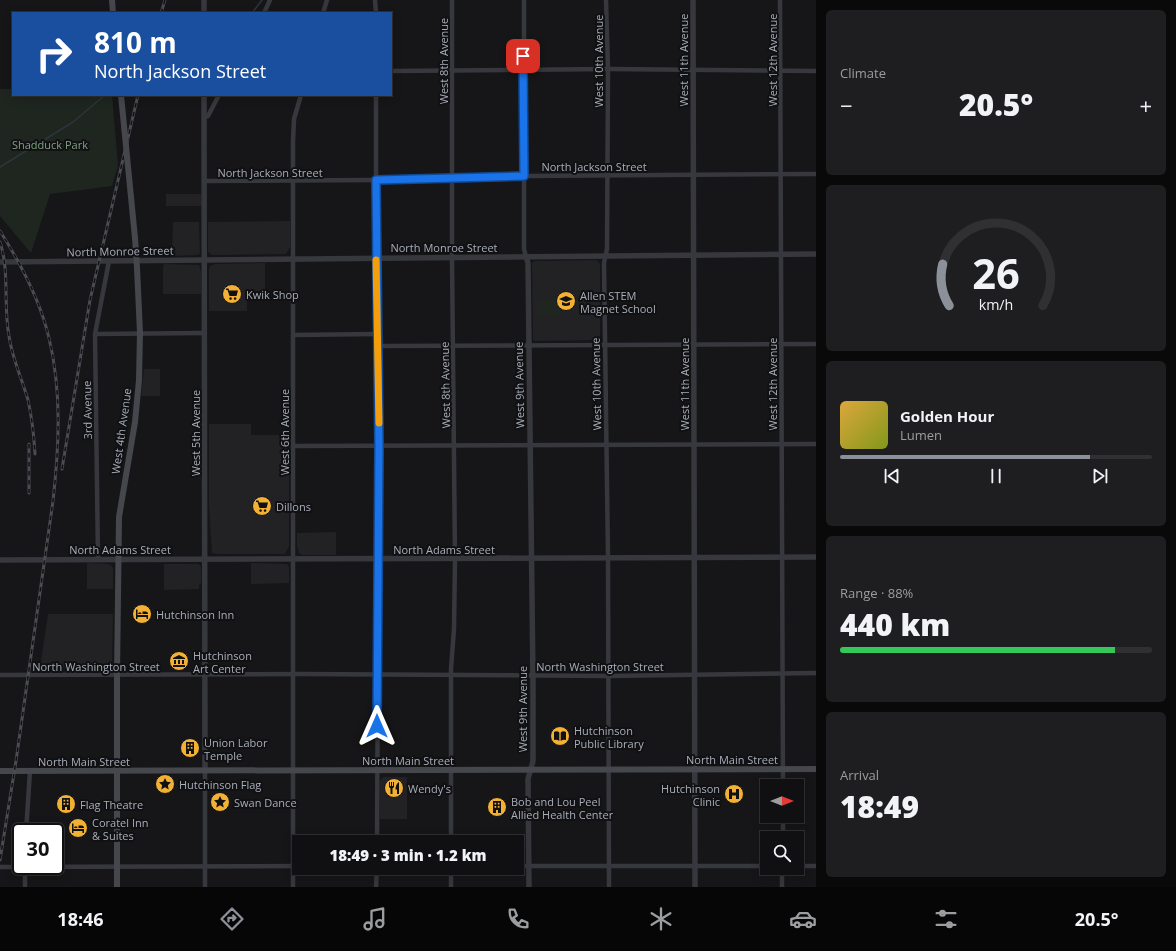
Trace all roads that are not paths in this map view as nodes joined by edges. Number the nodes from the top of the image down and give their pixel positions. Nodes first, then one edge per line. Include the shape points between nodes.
1 (112, 0) edge
2 (204, 0) edge
3 (270, 0) edge
4 (326, 0) edge
5 (376, 0) edge
6 (452, 0) edge
7 (524, 0) edge
8 (606, 0) edge
9 (693, 0) edge
10 (780, 0) edge
11 (114, 12) edge
12 (204, 12) edge
13 (264, 12) edge
14 (323, 12) edge
15 (376, 12) edge
16 (608, 69) junction
17 (452, 70) junction
18 (523, 70) junction
19 (693, 70) junction
20 (392, 71) edge
21 (781, 71) junction
22 (816, 71) edge
23 (121, 96) edge
24 (204, 96) edge
25 (218, 96) edge
26 (300, 96) edge
27 (376, 96) edge
28 (204, 117) junction
29 (781, 174) junction
30 (816, 174) edge
31 (693, 175) junction
32 (524, 176) junction
33 (607, 176) junction
34 (451, 177) junction
35 (376, 180) junction
36 (204, 181) junction
37 (292, 181) junction
38 (781, 254) junction
39 (816, 254) edge
40 (694, 255) junction
41 (605, 256) junction
42 (452, 257) junction
43 (526, 257) junction
44 (376, 258) junction
45 (293, 259) junction
46 (205, 260) junction
47 (109, 261) junction
48 (0, 262) edge
49 (140, 333) junction
50 (205, 333) junction
51 (95, 334) junction
52 (377, 334) junction
53 (293, 336) junction
54 (605, 344) junction
55 (694, 344) junction
56 (781, 344) junction
57 (816, 344) edge
58 (453, 345) junction
59 (529, 345) junction
60 (378, 346) junction
61 (694, 444) junction
62 (782, 444) junction
63 (816, 444) edge
64 (455, 445) junction
65 (530, 445) junction
66 (606, 445) junction
67 (293, 446) junction
68 (379, 446) junction
69 (532, 558) junction
70 (608, 558) junction
71 (694, 558) junction
72 (782, 558) junction
73 (816, 558) edge
74 (205, 559) junction
75 (293, 559) junction
76 (378, 559) junction
77 (455, 559) junction
78 (0, 560) edge
79 (98, 560) junction
80 (118, 560) junction
81 (782, 673) junction
82 (816, 673) edge
83 (293, 674) junction
84 (378, 674) junction
85 (694, 674) junction
86 (0, 675) edge
87 (117, 675) junction
88 (205, 675) junction
89 (451, 675) junction
90 (532, 676) junction
91 (608, 676) junction
92 (531, 769) junction
93 (608, 769) junction
94 (695, 769) junction
95 (782, 769) junction
96 (816, 769) edge
97 (117, 770) junction
98 (205, 770) junction
99 (292, 770) junction
100 (377, 770) junction
101 (451, 770) junction
102 (0, 771) edge
103 (30, 771) junction
104 (783, 779) edge
105 (27, 823) edge
106 (293, 835) edge
107 (377, 835) edge
108 (451, 835) edge
109 (64, 866) edge
110 (205, 866) junction
111 (292, 866) edge
112 (524, 866) edge
113 (529, 866) junction
114 (609, 866) junction
115 (695, 866) junction
116 (760, 866) edge
117 (804, 866) edge
118 (816, 866) edge
119 (0, 867) edge
120 (12, 867) edge
121 (117, 867) junction
122 (25, 875) edge
123 (293, 875) edge
124 (377, 875) edge
125 (451, 875) edge
126 (782, 875) edge
127 (25, 887) edge
128 (117, 887) edge
129 (205, 887) edge
130 (293, 887) edge
131 (376, 887) edge
132 (451, 887) edge
133 (529, 887) edge
134 (609, 887) edge
135 (695, 887) edge
136 (782, 887) edge

1 - 11 main road
2 - 12 street
3 - 13 street
4 - 14 street
5 - 15 street
6 - 17 street, West 8th Avenue
7 - 18 street, West 9th Avenue
8 - 16 street, West 10th Avenue
9 - 19 street, West 11th Avenue
10 - 21 street, West 12th Avenue
16 - 18 street
16 - 19 street
16 - 33 street, West 10th Avenue
17 - 18 street
17 - 20 street
17 - 34 street, West 8th Avenue
18 - 32 street, West 9th Avenue
19 - 21 street
19 - 31 street, West 11th Avenue
21 - 22 street
21 - 29 street, West 12th Avenue
23 - 49 main road, West 4th Avenue, bridge via 138,268
24 - 28 street, West 5th Avenue
25 - 28 street via 208,116
26 - 37 street, West 6th Avenue via 293,125
27 - 35 street
28 - 36 street, West 5th Avenue
29 - 30 street, North Jackson Street
29 - 31 street, North Jackson Street
29 - 38 street, West 12th Avenue
31 - 33 street, North Jackson Street
31 - 40 street, West 11th Avenue
32 - 33 street, North Jackson Street
32 - 34 street, North Jackson Street
32 - 43 street, West 9th Avenue
33 - 41 street, West 10th Avenue
34 - 35 street, North Jackson Street
34 - 42 street, West 8th Avenue
35 - 37 street, North Jackson Street
35 - 44 street
36 - 37 street, North Jackson Street
36 - 46 street, West 5th Avenue
37 - 45 street, West 6th Avenue
38 - 39 street, North Monroe Street
38 - 40 street, North Monroe Street
38 - 56 street, West 12th Avenue
40 - 41 street, North Monroe Street
40 - 55 street, West 11th Avenue
41 - 43 street, North Monroe Street
41 - 54 street, West 10th Avenue
42 - 43 street, North Monroe Street
42 - 44 street, North Monroe Street
42 - 58 street, West 8th Avenue
43 - 59 street, West 9th Avenue
44 - 45 street, North Monroe Street
44 - 52 street
45 - 46 street, North Monroe Street
45 - 53 street, West 6th Avenue
46 - 47 street, North Monroe Street
46 - 50 street, West 5th Avenue
47 - 48 street, North Monroe Street
47 - 51 street, 3rd Avenue
49 - 50 street
49 - 51 street
49 - 80 main road, West 4th Avenue via 135,422 119,517
50 - 74 street, West 5th Avenue
51 - 79 street, 3rd Avenue
52 - 53 street
52 - 60 street
53 - 67 street, West 6th Avenue
54 - 55 street
54 - 59 street
54 - 66 street, West 10th Avenue
55 - 56 street
55 - 61 street, West 11th Avenue
56 - 57 street
56 - 62 street, West 12th Avenue
58 - 59 street
58 - 60 street
58 - 64 street, West 8th Avenue
59 - 65 street, West 9th Avenue
60 - 68 street
61 - 62 street
61 - 66 street
61 - 71 street, West 11th Avenue
62 - 63 street
62 - 72 street, West 12th Avenue
64 - 65 street
64 - 68 street
64 - 77 street, West 8th Avenue
65 - 66 street
65 - 69 street, West 9th Avenue
66 - 70 street, West 10th Avenue
67 - 68 street
67 - 75 street, West 6th Avenue
68 - 76 street
69 - 70 street, North Adams Street
69 - 77 street, North Adams Street
69 - 90 street, West 9th Avenue
70 - 71 street, North Adams Street
70 - 91 street, West 10th Avenue
71 - 72 street, North Adams Street
71 - 85 street, West 11th Avenue
72 - 73 street, North Adams Street
72 - 81 street, West 12th Avenue
74 - 75 street, North Adams Street
74 - 80 street, North Adams Street
74 - 88 street, West 5th Avenue
75 - 76 street, North Adams Street
75 - 83 street, West 6th Avenue
76 - 77 street, North Adams Street
76 - 84 street
77 - 89 street, West 8th Avenue
78 - 79 street, North Adams Street
79 - 80 street, North Adams Street
80 - 87 main road, West 4th Avenue
81 - 82 street, North Washington Street
81 - 85 street, North Washington Street
81 - 95 street, West 12th Avenue
83 - 84 street, North Washington Street
83 - 88 street, North Washington Street
83 - 99 street, West 6th Avenue
84 - 89 street, North Washington Street
84 - 100 street
85 - 91 street, North Washington Street
85 - 94 street, West 11th Avenue
86 - 87 street, North Washington Street
87 - 88 street, North Washington Street
87 - 97 main road, West 4th Avenue
88 - 98 street, West 5th Avenue
89 - 90 street, North Washington Street
89 - 101 street, West 8th Avenue
90 - 91 street, North Washington Street
90 - 92 street, West 9th Avenue
91 - 93 street, West 10th Avenue
92 - 93 main road, North Main Street
92 - 101 main road, North Main Street
92 - 113 street, West 9th Avenue via 528,779
93 - 94 main road, North Main Street
93 - 114 street, West 10th Avenue
94 - 95 main road, North Main Street
94 - 115 street, West 11th Avenue
95 - 96 main road, North Main Street
95 - 104 street, West 12th Avenue
97 - 98 main road, North Main Street
97 - 103 main road, North Main Street
97 - 121 main road, West 4th Avenue
98 - 99 main road, North Main Street
98 - 110 street
99 - 100 main road, North Main Street
99 - 106 street, West 6th Avenue
100 - 101 main road, North Main Street
100 - 107 street
101 - 108 street, West 8th Avenue
102 - 103 main road, North Main Street
103 - 105 street
109 - 121 street
110 - 111 street
110 - 121 street
110 - 129 street
112 - 113 street
113 - 114 street
113 - 133 street, West 9th Avenue
114 - 115 street
114 - 134 street, West 10th Avenue
115 - 116 street
115 - 135 street, West 11th Avenue
117 - 118 street
119 - 120 street
121 - 128 main road, West 4th Avenue
122 - 127 street
123 - 130 street, West 6th Avenue
124 - 131 street
125 - 132 street
126 - 136 street

